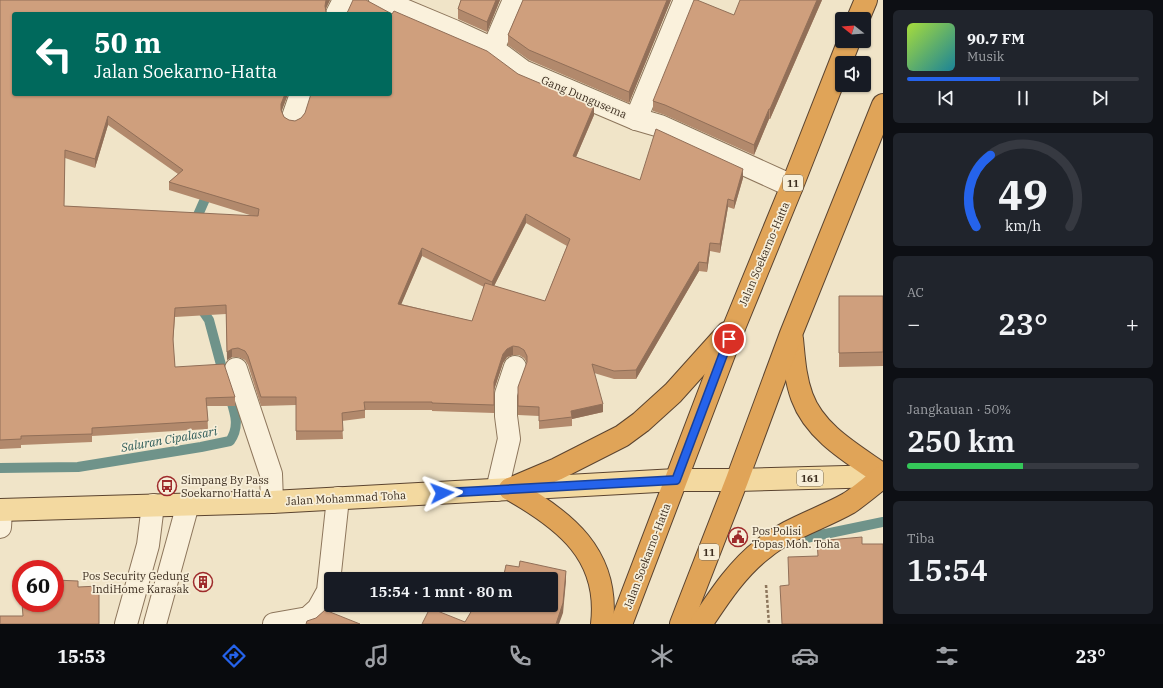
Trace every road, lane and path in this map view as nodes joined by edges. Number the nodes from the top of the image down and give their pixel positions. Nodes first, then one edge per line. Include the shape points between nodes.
1 (344, 0) edge
2 (380, 0) edge
3 (514, 0) edge
4 (685, 0) edge
5 (866, 0) edge
6 (417, 7) edge
7 (338, 12) edge
8 (861, 12) edge
9 (846, 48) edge
10 (493, 49) junction
11 (300, 96) edge
12 (883, 105) edge
13 (293, 117) dead end
14 (636, 119) junction
15 (792, 186) junction
16 (735, 324) junction
17 (792, 334) junction
18 (515, 367) dead end
19 (236, 369) dead end
20 (883, 476) edge
21 (676, 480) junction
22 (737, 480) junction
23 (504, 490) junction
24 (338, 498) junction
25 (272, 502) junction
26 (188, 504) junction
27 (153, 505) junction
28 (0, 516) edge
29 (126, 624) edge
30 (155, 624) edge
31 (274, 624) edge
32 (602, 624) edge
33 (621, 624) edge
34 (681, 624) edge
35 (701, 624) edge

1 - 7 street
2 - 6 street, Gang Dungusema
3 - 10 street
4 - 14 street
5 - 8 highway
6 - 10 street, Gang Dungusema
9 - 15 highway, Jalan Soekarno-Hatta / 11
10 - 14 street, Gang Dungusema via 523,71
11 - 13 street
12 - 17 highway, 11
14 - 15 street, Gang Dungusema via 660,126
15 - 16 highway, Jalan Soekarno-Hatta / 11
16 - 21 highway, Jalan Soekarno-Hatta / 11
16 - 23 highway via 673,393 641,422 615,440 557,469
17 - 20 highway via 795,372 803,398 816,421 837,442
17 - 22 highway, 11
18 - 23 street via 506,394 509,440
19 - 25 street via 271,474
20 - 22 main road, Jalan Mohammad Toha / 161
20 - 35 highway via 850,502 763,548 740,570
21 - 22 main road, Jalan Mohammad Toha / 161
21 - 23 main road, Jalan Mohammad Toha / 161
21 - 33 highway, Jalan Soekarno-Hatta / 11
22 - 34 highway, 11
23 - 24 main road, Jalan Mohammad Toha / 161
23 - 32 highway via 538,505 563,524 583,545 601,583
24 - 25 main road, Jalan Mohammad Toha / 161
24 - 31 street via 328,591 318,609 308,618
25 - 26 main road, Jalan Mohammad Toha / 161
26 - 27 main road, Jalan Mohammad Toha / 161
26 - 30 street
27 - 28 main road, Jalan Mohammad Toha / 161
27 - 29 street via 148,545

